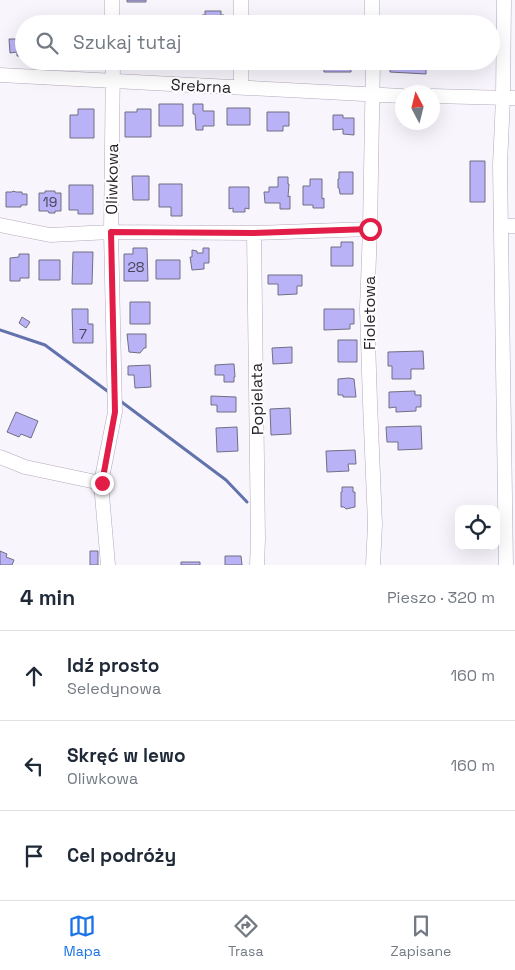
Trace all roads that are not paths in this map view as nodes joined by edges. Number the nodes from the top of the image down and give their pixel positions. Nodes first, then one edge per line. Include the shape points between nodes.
1 (112, 0) edge
2 (240, 0) edge
3 (372, 0) edge
4 (504, 0) edge
5 (112, 15) edge
6 (241, 15) edge
7 (372, 15) edge
8 (113, 70) edge
9 (241, 70) edge
10 (372, 70) edge
11 (0, 75) edge
12 (114, 81) junction
13 (241, 87) junction
14 (373, 95) junction
15 (395, 96) edge
16 (440, 96) edge
17 (509, 98) edge
18 (0, 226) edge
19 (508, 226) edge
20 (370, 229) junction
21 (111, 232) junction
22 (254, 233) junction
23 (509, 349) edge
24 (0, 457) edge
25 (510, 477) edge
26 (102, 483) junction
27 (108, 565) edge
28 (257, 565) edge
29 (373, 565) edge
30 (506, 565) edge

1 - 5 street
2 - 6 street
3 - 7 street
4 - 17 street
8 - 12 street, Oliwkowa
9 - 13 street
10 - 14 street, Fioletowa
11 - 12 street, Srebrna
12 - 13 street, Srebrna
12 - 21 street, Oliwkowa
13 - 14 street, Srebrna
14 - 15 street, Srebrna
14 - 20 street, Fioletowa
16 - 17 street
17 - 19 street via 500,165
18 - 21 street via 50,235
19 - 23 street
20 - 22 street
20 - 29 street, Fioletowa via 367,309 375,524
21 - 22 street
21 - 26 street, Oliwkowa via 115,412
22 - 28 street, Popielata
23 - 25 street
24 - 26 street via 26,467
25 - 30 street
26 - 27 street, Oliwkowa

